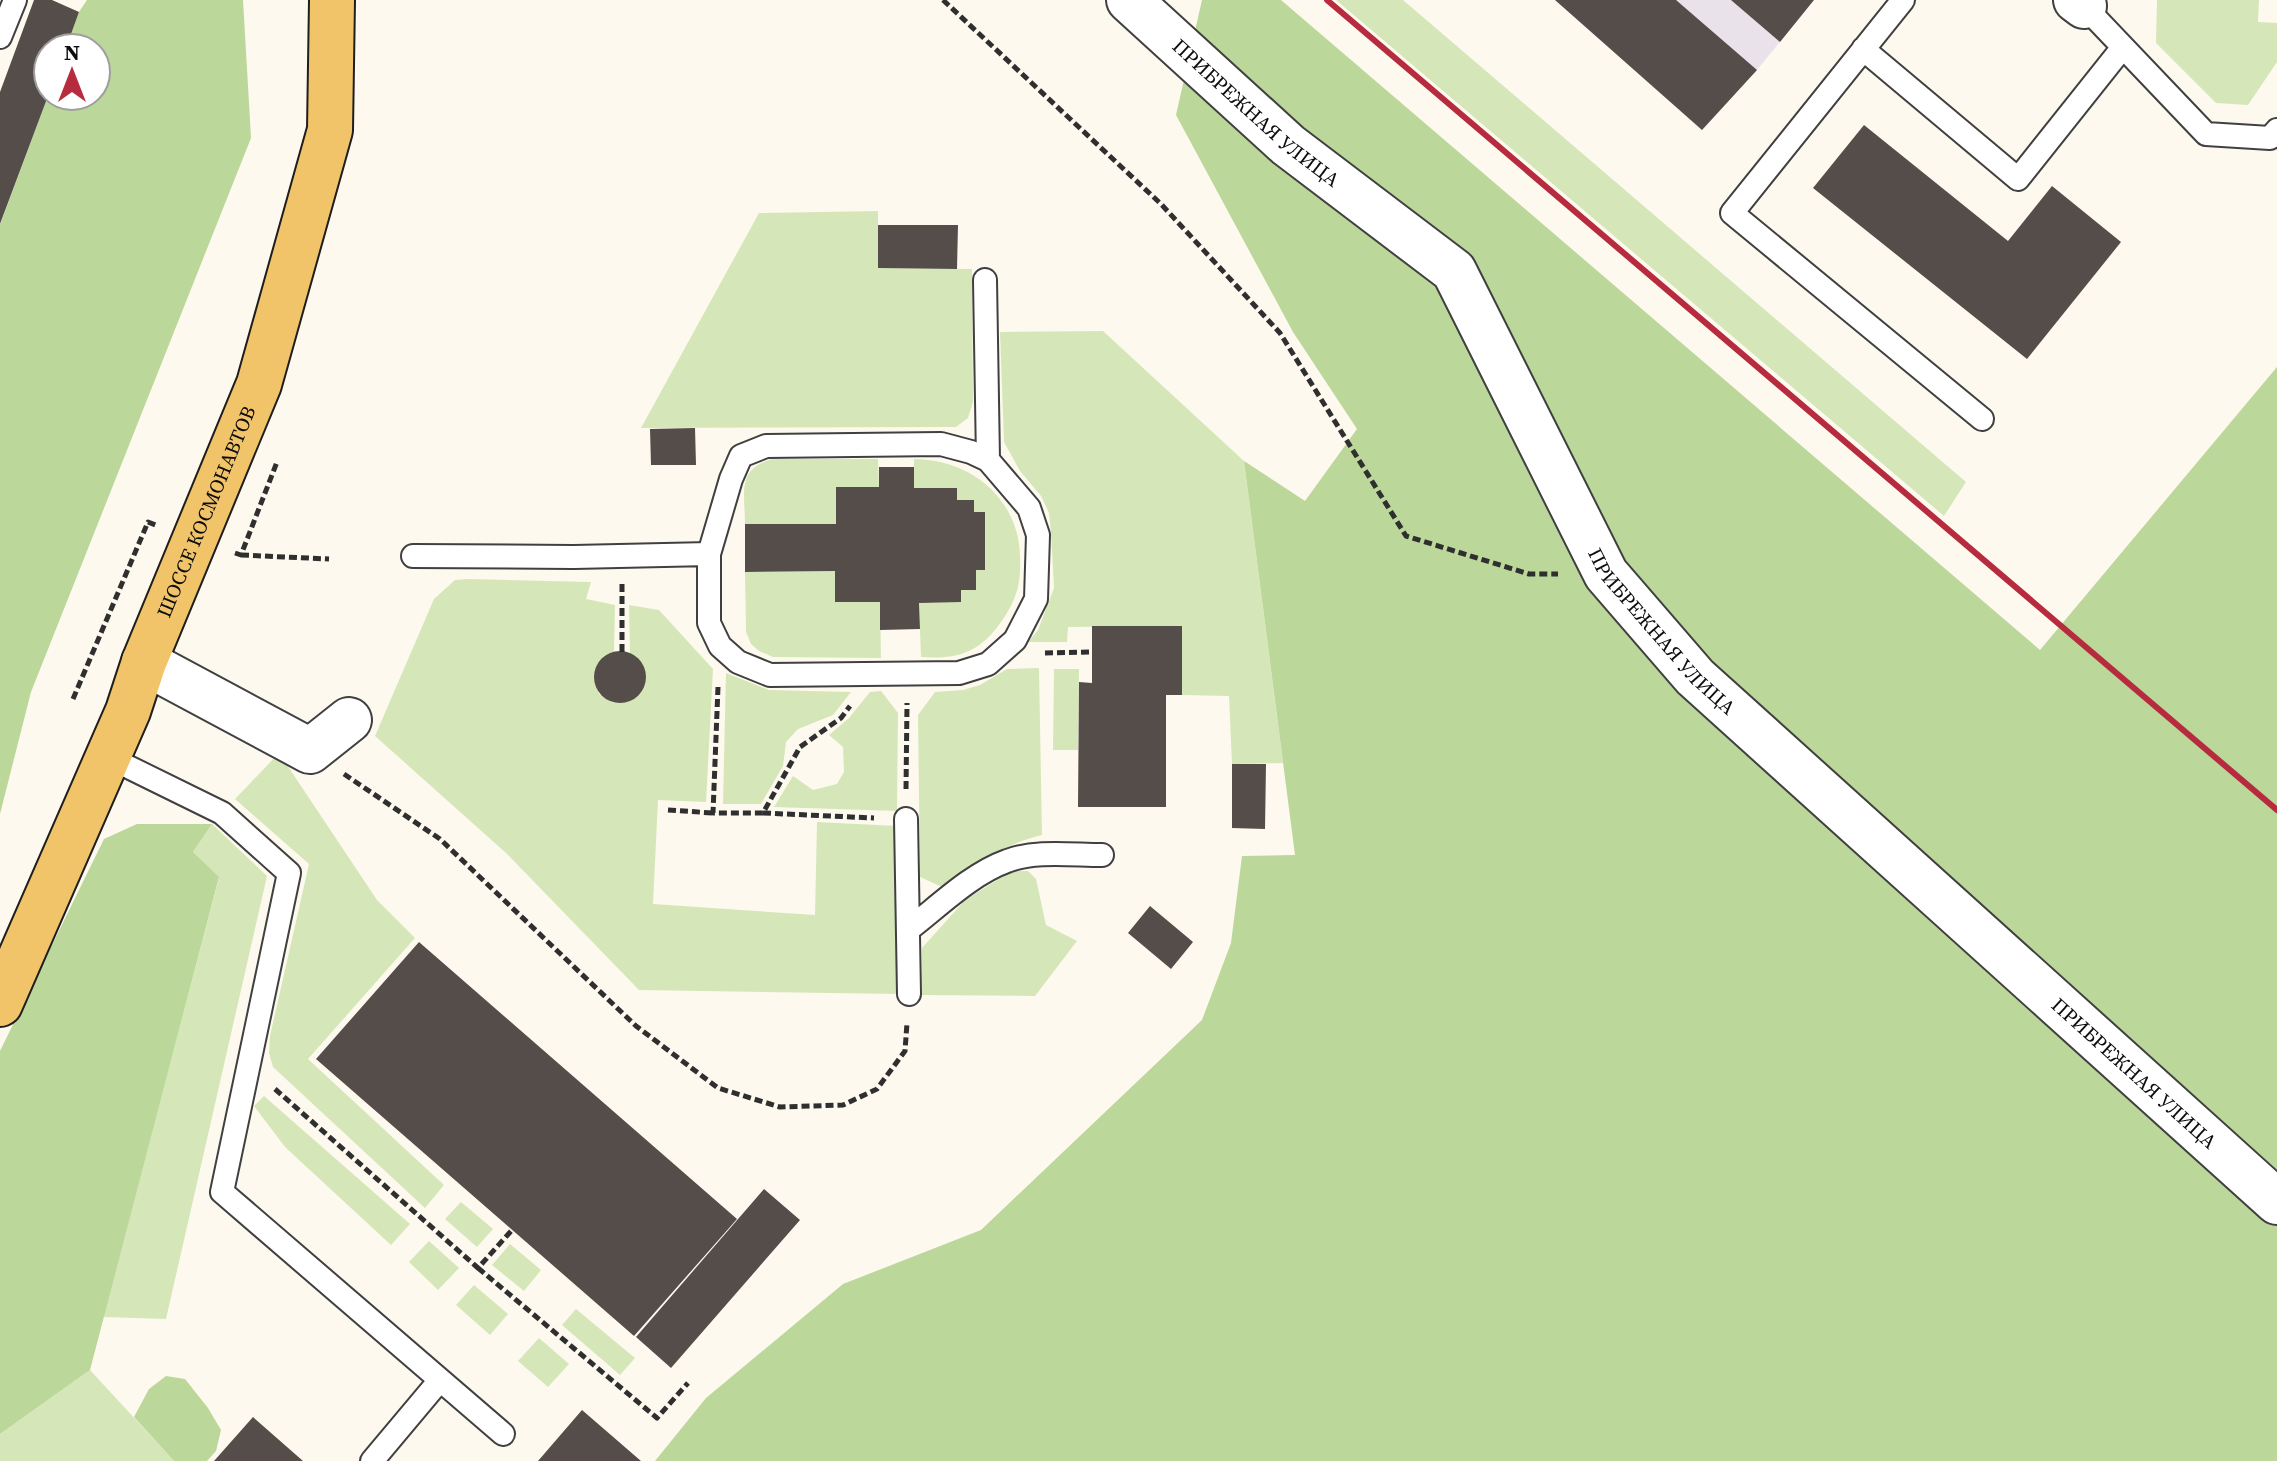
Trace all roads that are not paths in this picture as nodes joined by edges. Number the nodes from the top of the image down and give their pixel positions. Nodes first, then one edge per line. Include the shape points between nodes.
1 (15, 0) edge
2 (332, 0) edge
3 (1129, 0) edge
4 (1903, 0) edge
5 (2085, 2) edge
6 (0, 37) edge
7 (2123, 47) junction
8 (1863, 49) junction
9 (2277, 130) edge
10 (985, 280) dead end
11 (1982, 419) dead end
12 (988, 460) junction
13 (709, 554) junction
14 (413, 556) dead end
15 (144, 662) junction
16 (349, 720) dead end
17 (108, 757) junction
18 (906, 819) road end
19 (1102, 855) dead end
20 (909, 929) junction
21 (909, 994) road end
22 (0, 1004) edge
23 (2277, 1202) edge
24 (440, 1380) junction
25 (503, 1434) dead end
26 (372, 1461) edge

1 - 6 lane
2 - 15 main road, ШОССЕ КОСМОНАВТОВ via 330,130 259,384
3 - 23 street, ПРИБРЕЖНАЯ УЛИЦА via 1288,145 1454,271 1606,574 1695,677
4 - 8 lane
5 - 7 lane
7 - 8 lane via 2018,179
7 - 9 lane via 2206,134 2270,138
8 - 11 lane via 1732,213
10 - 12 lane
12 - 13 lane via 941,444 766,446 741,456
12 - 13 lane via 1029,508 1038,535 1036,599 1015,640 988,664 959,673 770,675 738,662 720,646 709,623
13 - 14 lane
15 - 16 street via 310,751
15 - 17 main road, ШОССЕ КОСМОНАВТОВ
17 - 22 main road, ШОССЕ КОСМОНАВТОВ
17 - 24 lane via 222,813 289,873 222,1192
18 - 20 lane
19 - 20 lane via 1008,860
20 - 21 lane
24 - 25 lane
24 - 26 lane

